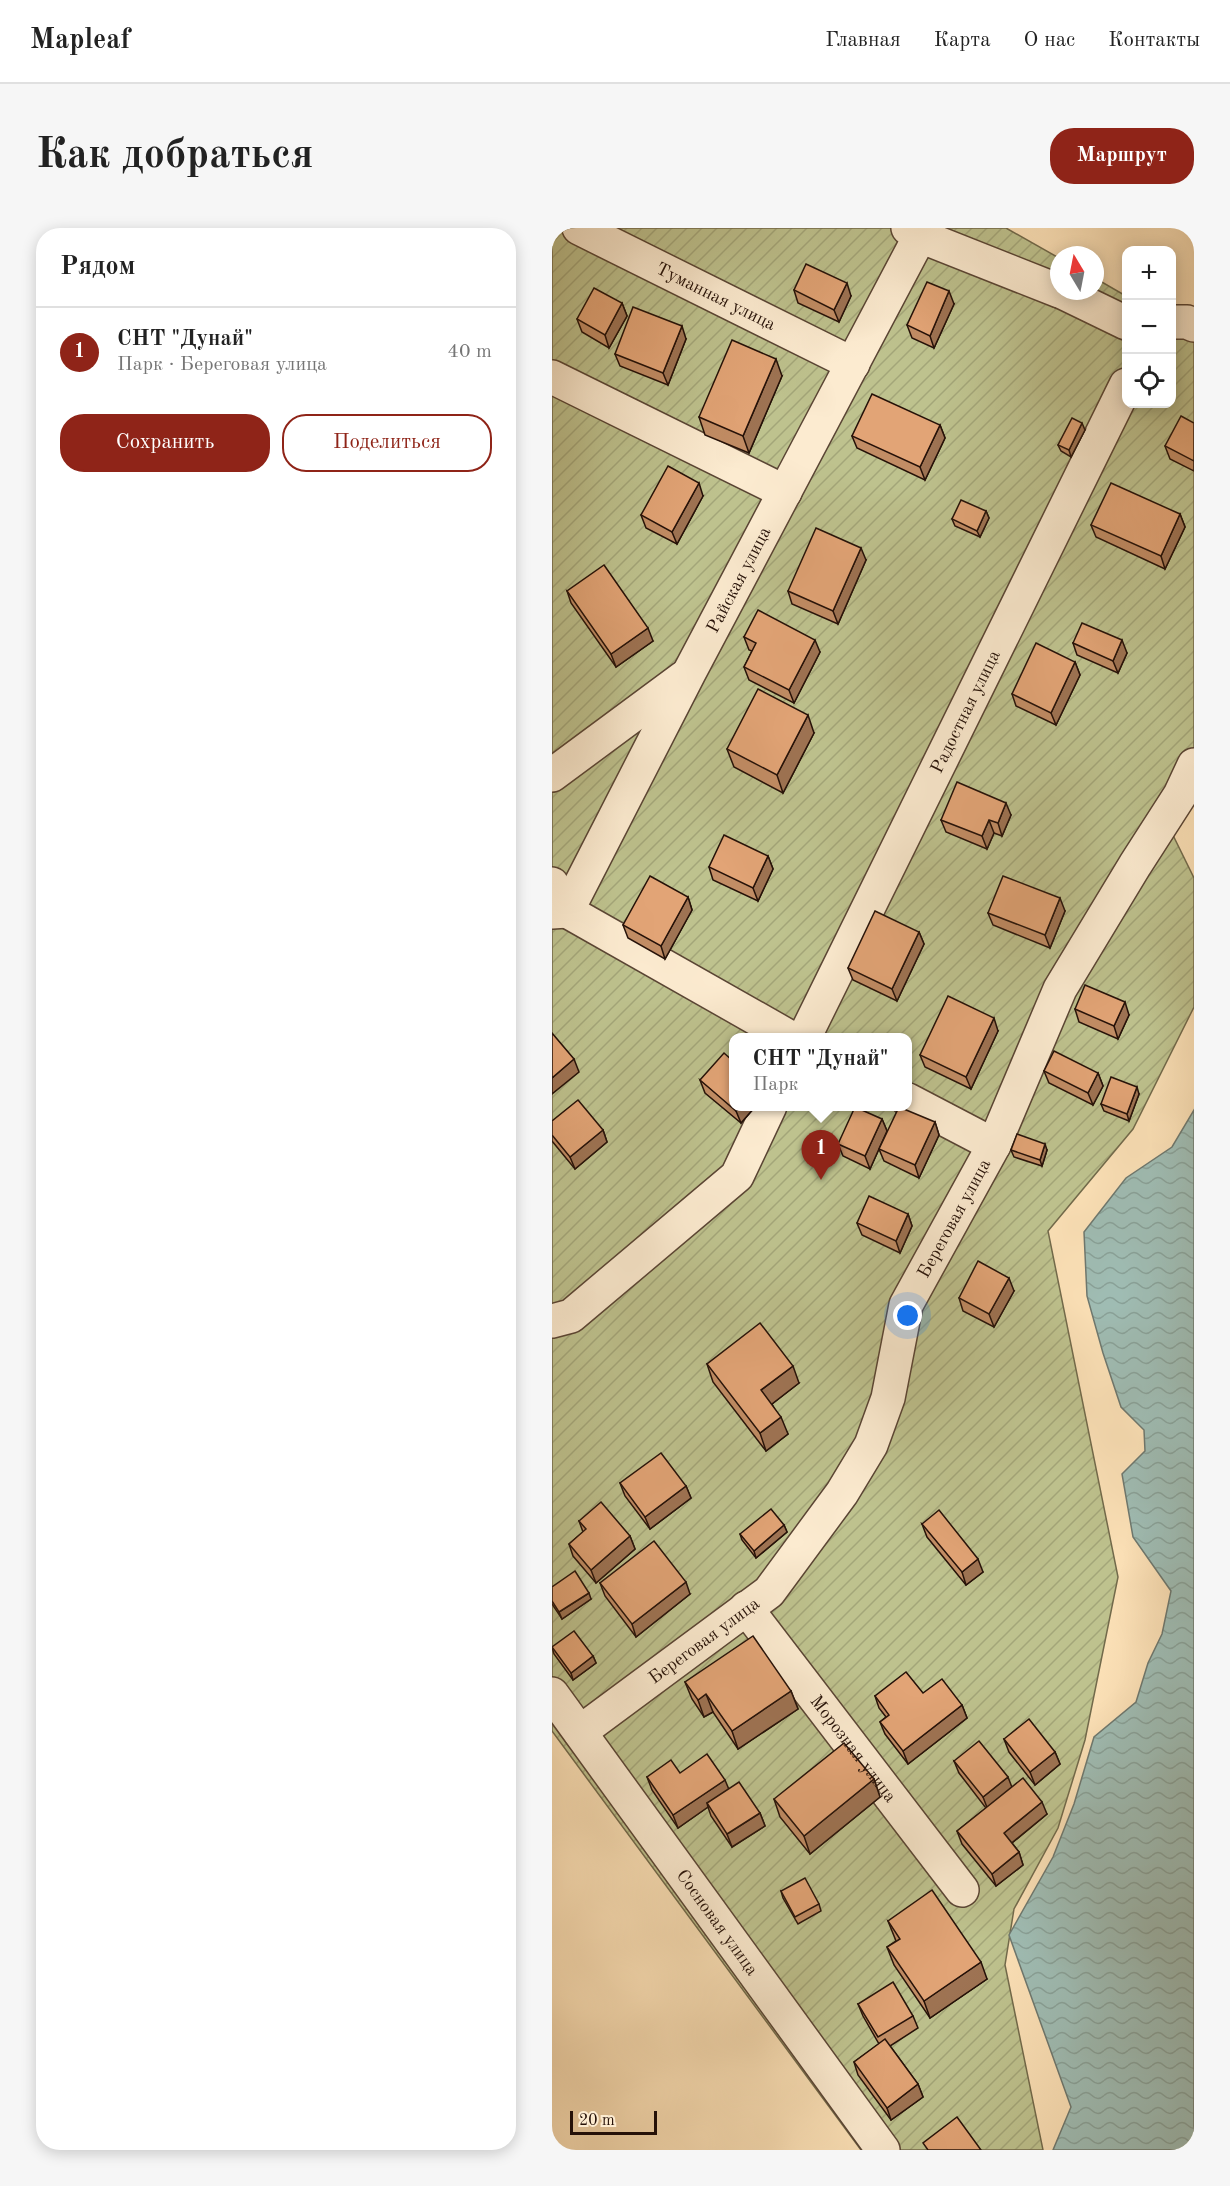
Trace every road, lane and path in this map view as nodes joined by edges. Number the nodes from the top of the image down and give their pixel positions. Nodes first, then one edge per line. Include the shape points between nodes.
1 (579, 228) edge
2 (914, 232) edge
3 (1050, 287) edge
4 (1079, 300) edge
5 (1122, 321) edge
6 (1176, 322) edge
7 (1194, 326) edge
8 (853, 364) junction
9 (552, 377) edge
10 (1122, 393) edge
11 (785, 492) junction
12 (690, 673) junction
13 (1194, 765) edge
14 (552, 775) edge
15 (557, 902) edge
16 (782, 1033) edge
17 (806, 1033) edge
18 (912, 1102) edge
19 (768, 1111) edge
20 (994, 1145) junction
21 (552, 1321) edge
22 (746, 1608) junction
23 (552, 1694) edge
24 (580, 1732) junction
25 (962, 1890) dead end
26 (883, 2150) edge

1 - 8 street, Туманная улица
2 - 3 street
2 - 8 street, Райская улица
4 - 5 street
6 - 7 street
8 - 11 street, Райская улица
9 - 11 street
10 - 17 street, Радостная улица
11 - 12 street, Райская улица
12 - 14 street
12 - 15 street, Райская улица
13 - 20 street, Береговая улица via 1180,795 1060,989
15 - 16 street
18 - 20 street
19 - 21 street via 737,1176 571,1316
20 - 22 street, Береговая улица via 906,1305 888,1398 871,1445 842,1493 770,1592
22 - 24 street, Береговая улица
22 - 25 street, Морозная улица
23 - 24 street, Сосновая улица
24 - 26 street, Сосновая улица

